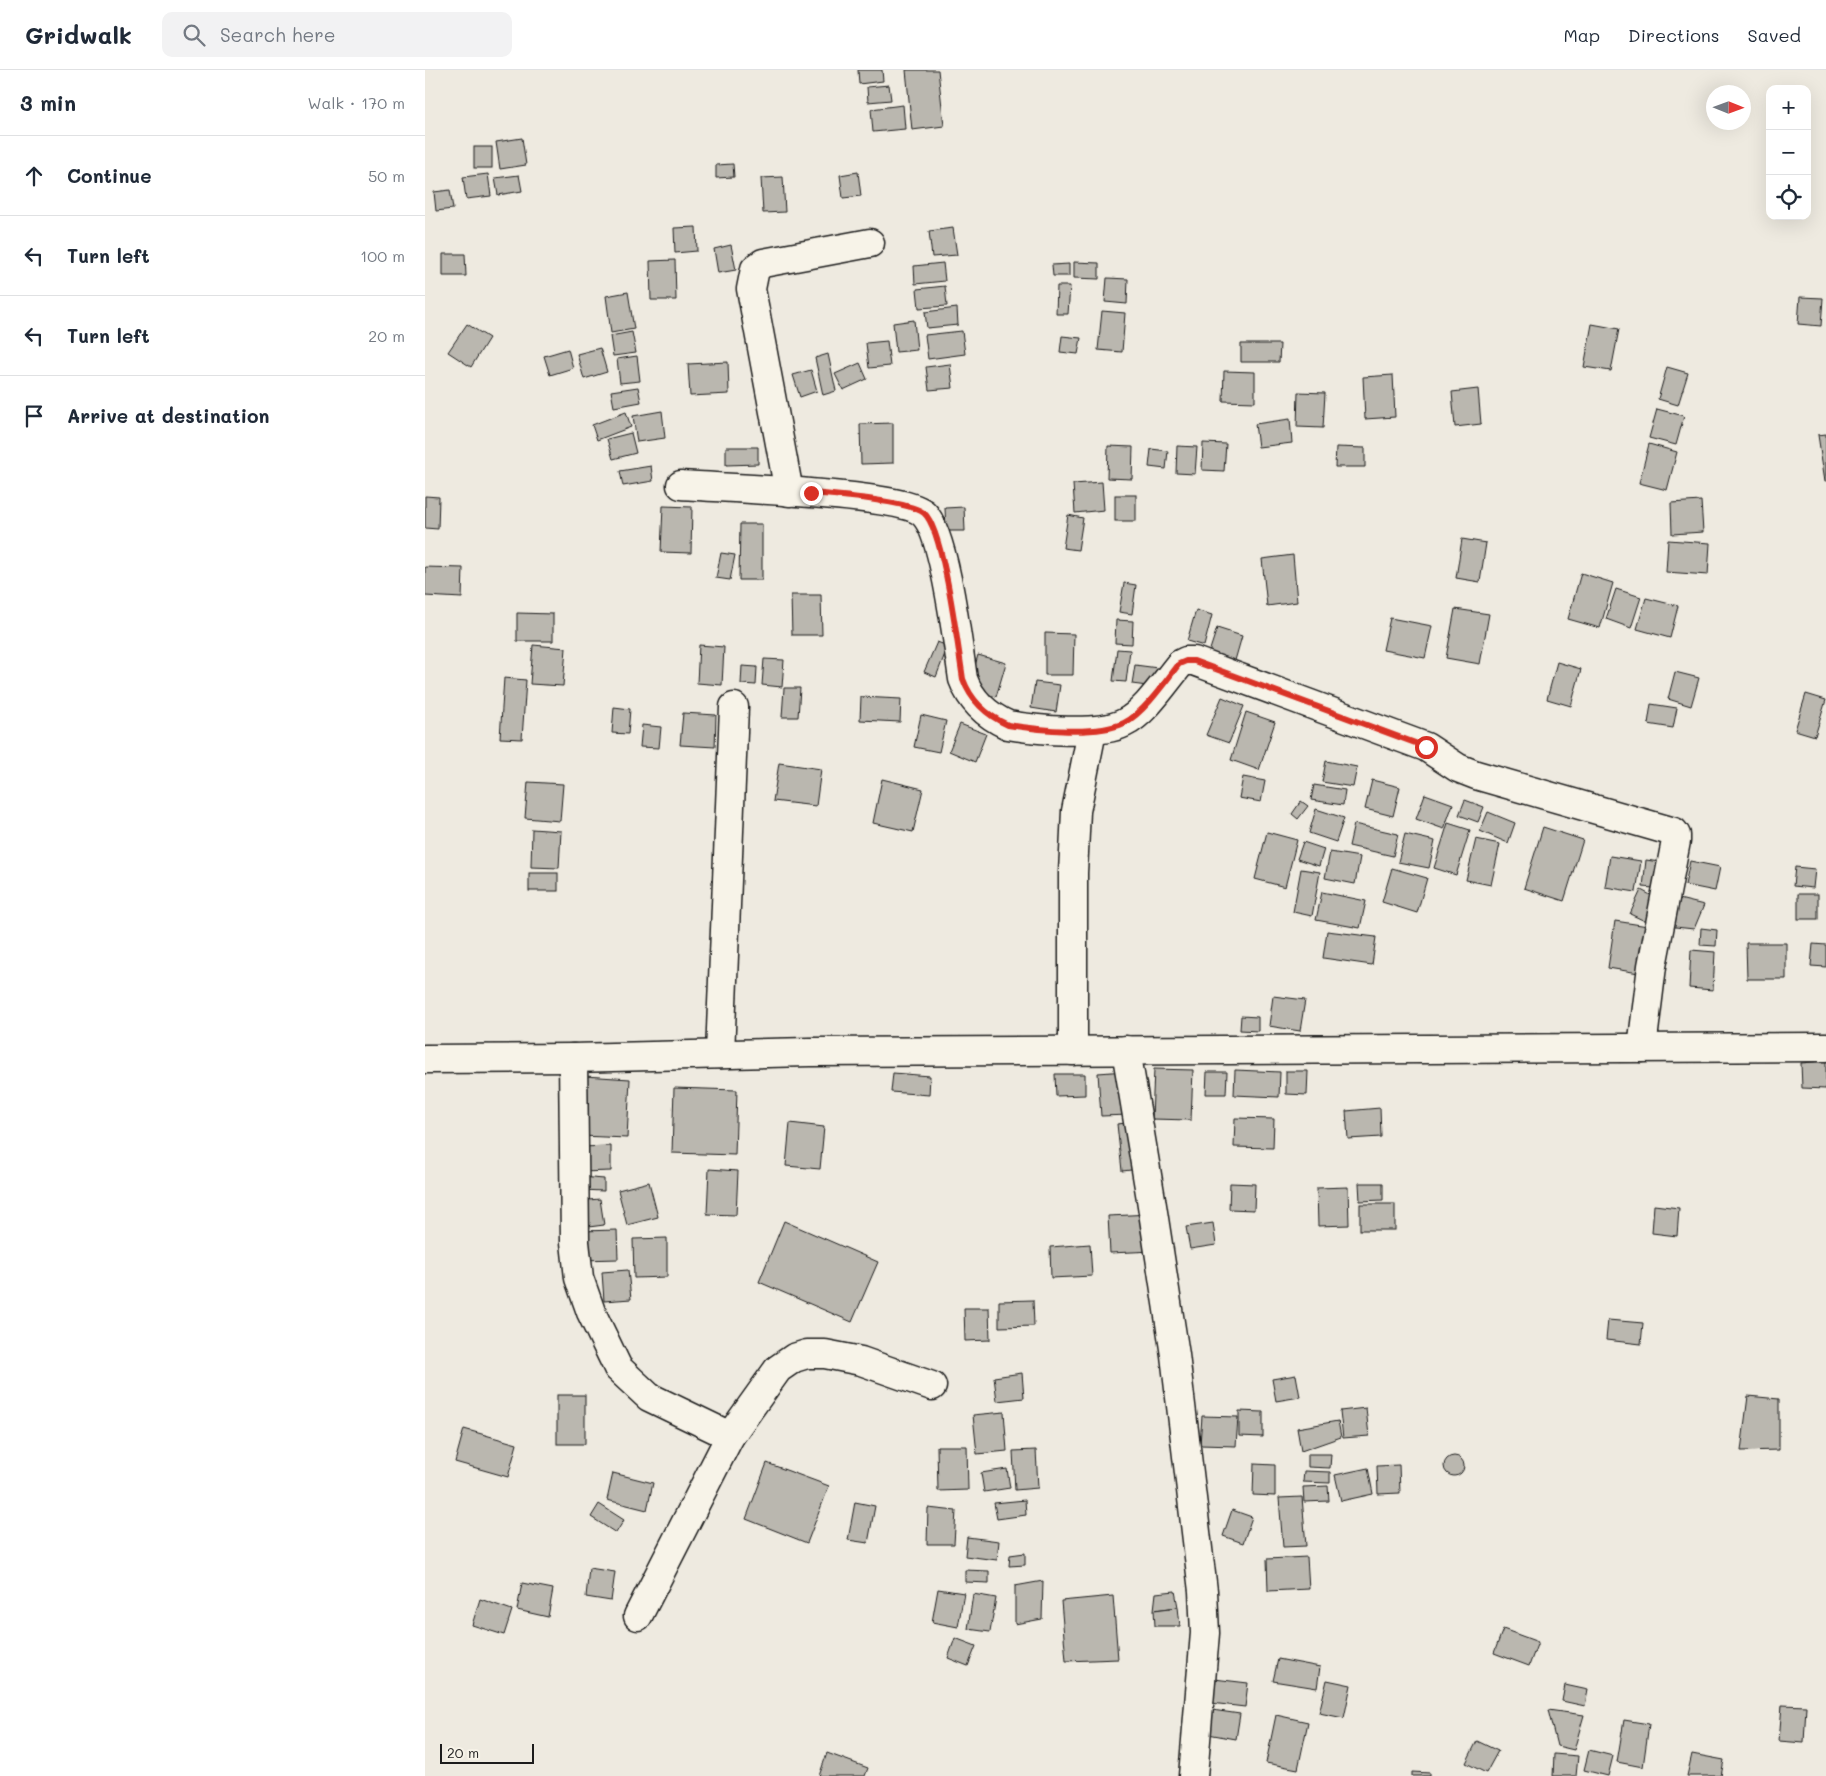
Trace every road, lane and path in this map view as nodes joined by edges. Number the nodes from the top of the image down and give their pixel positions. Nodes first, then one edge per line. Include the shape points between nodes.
1 (870, 242) dead end
2 (681, 485) dead end
3 (789, 492) junction
4 (734, 707) dead end
5 (1092, 731) junction
6 (1826, 1047) edge
7 (1642, 1048) junction
8 (1126, 1050) junction
9 (1073, 1051) junction
10 (720, 1054) junction
11 (573, 1058) junction
12 (425, 1059) edge
13 (932, 1386) dead end
14 (730, 1436) junction
15 (637, 1616) dead end
16 (1193, 1776) edge

1 - 3 street via 763,262 755,269 751,290
2 - 3 street
3 - 5 street via 873,500 924,513 941,552 963,679 973,699 1008,725
4 - 10 street
5 - 7 street via 1124,723 1139,712 1179,664 1194,661 1426,747 1458,768 1476,775 1674,832 1676,841 1652,966
5 - 9 street via 1076,811
6 - 7 street
7 - 8 street
8 - 9 street
8 - 16 street via 1175,1355 1203,1591 1205,1633
9 - 10 street
10 - 11 street
11 - 12 street
11 - 14 street via 575,1242 579,1278 591,1312 618,1368 649,1397
13 - 14 street via 861,1361 807,1354 778,1369
14 - 15 street

